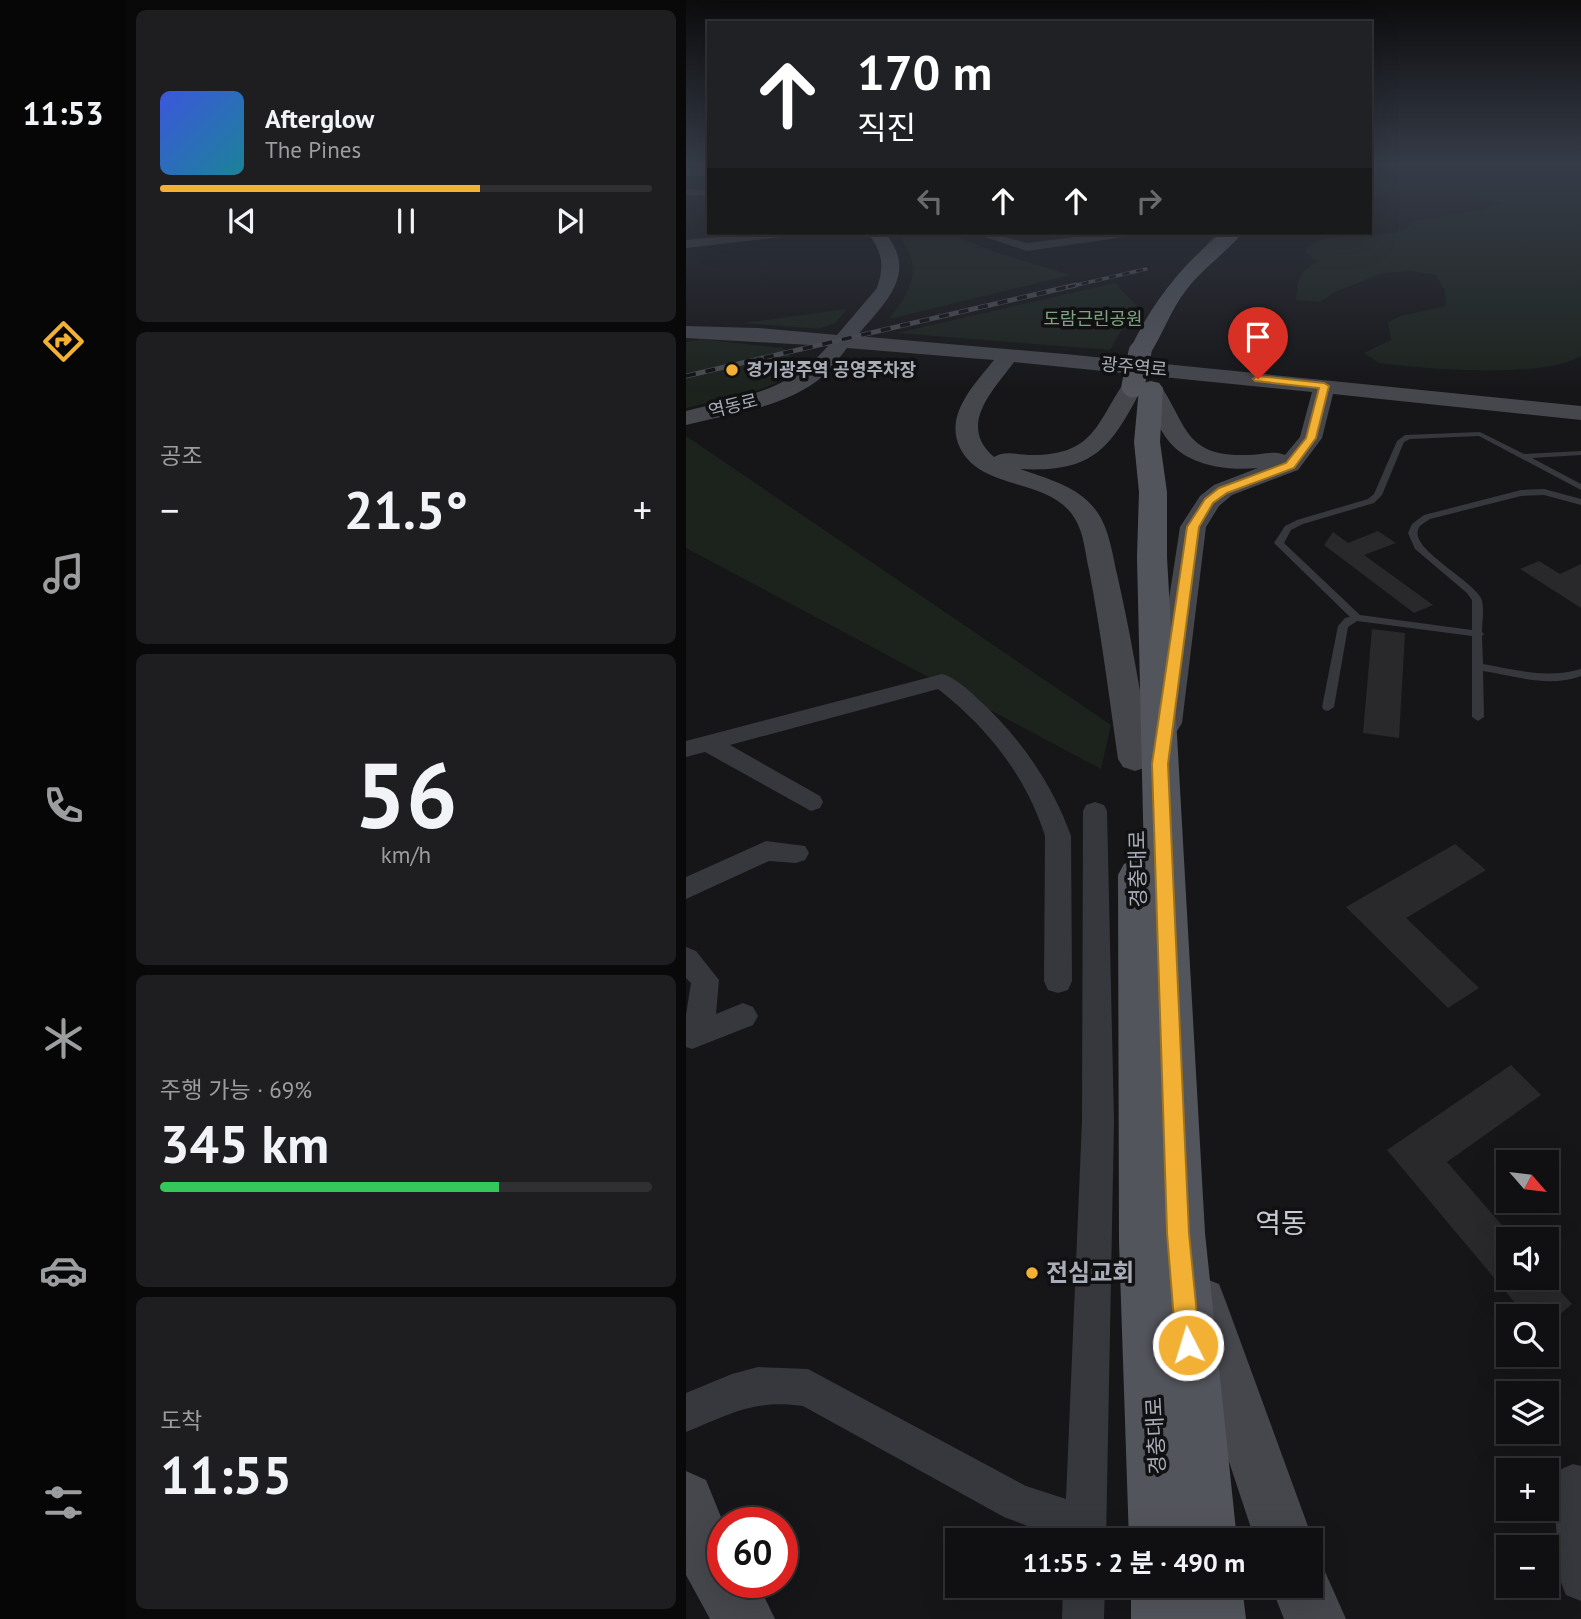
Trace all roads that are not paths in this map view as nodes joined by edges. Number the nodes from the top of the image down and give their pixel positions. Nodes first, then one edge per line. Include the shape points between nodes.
1 (712, 241) edge
2 (882, 241) edge
3 (1005, 241) edge
4 (1075, 241) edge
5 (1213, 241) edge
6 (1225, 241) edge
7 (1237, 241) edge
8 (686, 244) edge
9 (1192, 273) junction
10 (686, 332) edge
11 (710, 332) junction
12 (686, 340) edge
13 (842, 341) junction
14 (953, 351) junction
15 (1008, 355) junction
16 (1065, 360) junction
17 (1146, 371) junction
18 (992, 379) junction
19 (1258, 379) junction
20 (1324, 386) junction
21 (1396, 393) junction
22 (1320, 411) junction
23 (1581, 413) edge
24 (686, 418) edge
25 (972, 446) junction
26 (1302, 450) junction
27 (1581, 453) edge
28 (1524, 456) junction
29 (1581, 487) edge
30 (1581, 502) edge
31 (1357, 618) junction
32 (1479, 634) junction
33 (1479, 667) junction
34 (1581, 672) edge
35 (1328, 707) dead end
36 (1478, 717) dead end
37 (697, 746) edge
38 (1148, 761) junction
39 (811, 802) dead end
40 (1095, 811) dead end
41 (796, 853) dead end
42 (686, 889) edge
43 (686, 959) edge
44 (1058, 981) dead end
45 (743, 1016) dead end
46 (1178, 1233) junction
47 (686, 1413) edge
48 (1581, 1486) edge
49 (686, 1500) edge
50 (1074, 1528) edge
51 (1085, 1528) edge
52 (1160, 1528) edge
53 (1204, 1528) edge
54 (1280, 1528) edge
55 (1581, 1580) edge
56 (1084, 1598) edge
57 (1165, 1598) edge
58 (1210, 1598) edge
59 (1306, 1598) edge
60 (744, 1619) edge
61 (1083, 1619) edge
62 (1166, 1619) edge
63 (1212, 1619) edge
64 (1315, 1619) edge

1 - 8 street
2 - 13 street, 역동로 via 892,273 881,298
3 - 4 street via 1027,247
5 - 9 lane via 1193,262
6 - 9 main road, 경충대로
7 - 17 main road, 경충대로 via 1181,301
9 - 17 main road, 경충대로 via 1166,301 1150,328
10 - 11 street, 광주역로
11 - 12 lane
11 - 13 street, 광주역로
13 - 14 street, 광주역로
13 - 24 street, 역동로 via 818,370 791,389
14 - 15 street, 광주역로
14 - 18 street via 981,362
15 - 16 street, 광주역로
15 - 18 street
16 - 18 street via 1022,365
16 - 19 street, 광주역로
17 - 25 street via 1101,439 1072,455 1028,463 1004,460
17 - 26 street via 1177,436 1201,453 1237,463 1278,459
17 - 38 main road, 경충대로 via 1153,492
18 - 25 street via 970,409 966,434
19 - 20 street, 광주역로
19 - 22 street via 1293,391
20 - 21 street, 광주역로
20 - 22 street
21 - 22 street via 1359,396
21 - 23 street, 광주역로
22 - 26 street
25 - 38 street via 976,456 988,464 1056,489 1085,513
26 - 38 street via 1290,466 1223,490 1209,501 1193,527
27 - 28 lane
28 - 29 lane
28 - 31 lane via 1480,434 1409,437 1401,441 1378,495 1371,501 1288,528 1279,543
30 - 32 lane via 1544,492 1521,493 1417,523 1412,538 1419,547 1477,600
31 - 32 lane
31 - 35 lane via 1343,626
32 - 33 lane
33 - 34 lane via 1557,679
33 - 36 lane
37 - 39 street
37 - 44 street via 942,681 968,699 1008,745 1054,820 1058,836
38 - 46 main road, 경충대로
38 - 52 main road, 경충대로 via 1146,1242
40 - 51 street via 1098,1121
41 - 42 street via 766,851
43 - 45 street via 705,980 703,1009 692,1036
46 - 53 main road, 경충대로
46 - 54 street
47 - 50 street via 746,1386 777,1382 808,1388 1017,1503
48 - 55 street via 1573,1485
49 - 60 street via 705,1551
56 - 61 street
57 - 62 main road
58 - 63 main road
59 - 64 street

